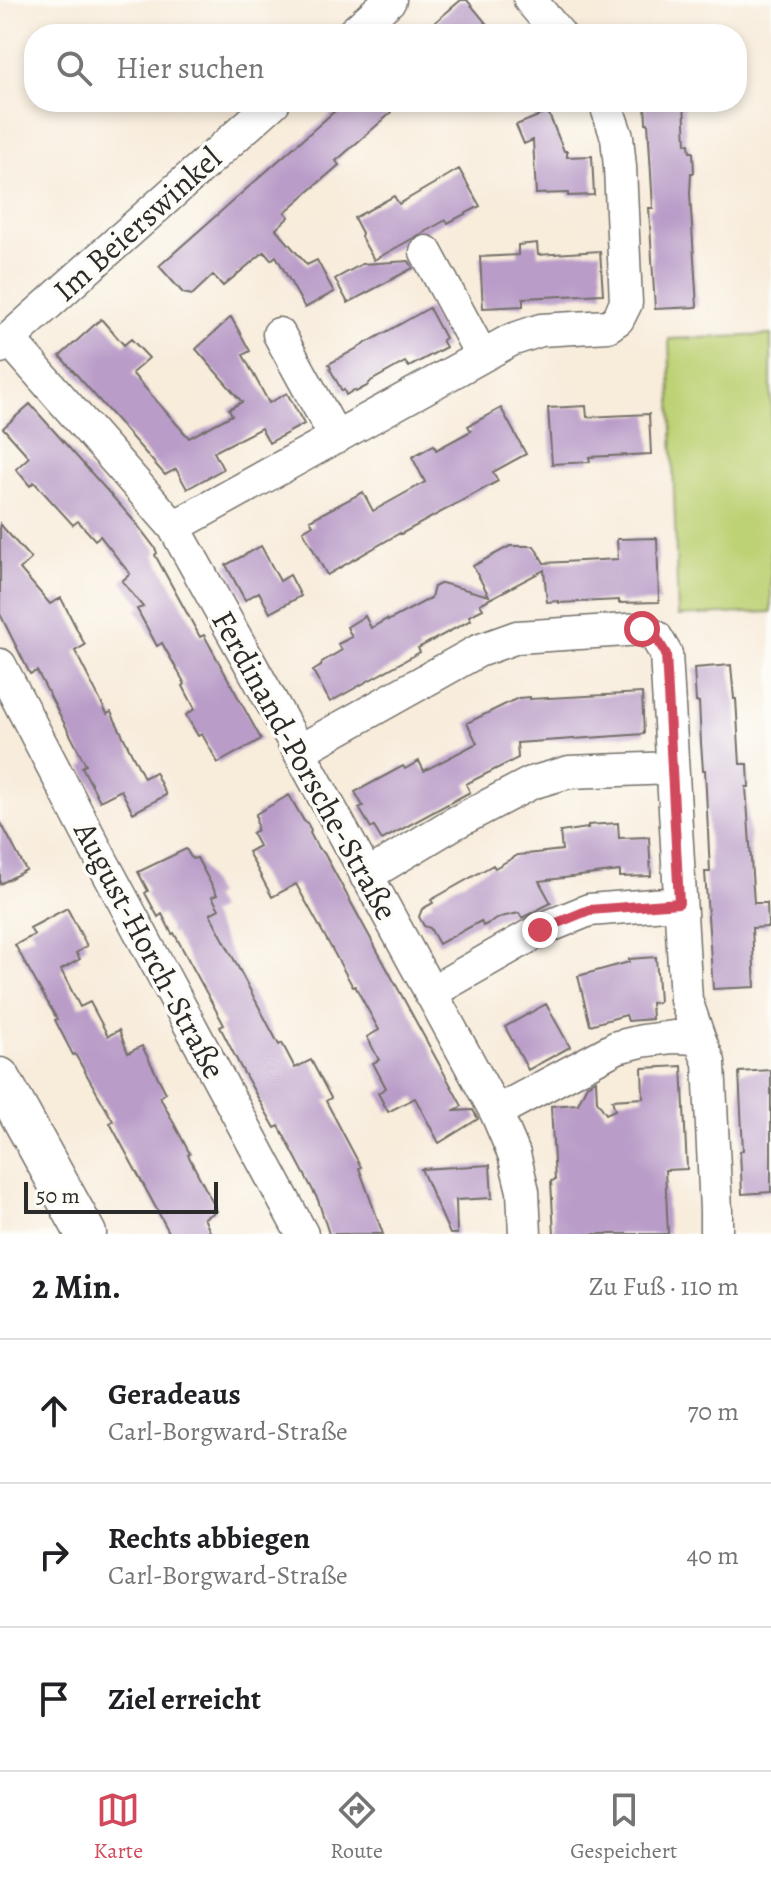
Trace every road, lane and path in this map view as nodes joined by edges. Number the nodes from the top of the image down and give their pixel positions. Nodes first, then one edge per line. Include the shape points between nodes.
1 (390, 0) edge
2 (530, 0) edge
3 (363, 24) edge
4 (550, 24) edge
5 (263, 112) edge
6 (608, 112) edge
7 (426, 252) dead end
8 (279, 334) dead end
9 (5, 343) edge
10 (482, 356) junction
11 (336, 438) junction
12 (174, 527) junction
13 (0, 665) edge
14 (299, 751) junction
15 (672, 768) junction
16 (366, 876) junction
17 (679, 903) junction
18 (430, 993) junction
19 (699, 1038) junction
20 (0, 1078) edge
21 (496, 1112) junction
22 (86, 1234) edge
23 (302, 1234) edge
24 (525, 1234) edge
25 (716, 1234) edge

1 - 3 street
2 - 4 street
5 - 9 street, Im Beierswinkel
6 - 10 street via 620,167 626,303 618,319 608,326 541,330
7 - 10 street
8 - 11 street
9 - 12 street, Ferdinand-Porsche-Straße
10 - 11 street
11 - 12 street
12 - 14 street, Ferdinand-Porsche-Straße
13 - 23 street, August-Horch-Straße
14 - 15 street via 478,651 517,637 642,629 656,637 666,654
14 - 16 street, Ferdinand-Porsche-Straße
15 - 16 street via 569,772 531,783
15 - 17 street
16 - 18 street, Ferdinand-Porsche-Straße
17 - 18 street via 589,910 540,930
17 - 19 street via 686,1000
18 - 21 street, Ferdinand-Porsche-Straße
19 - 21 street via 617,1047
19 - 25 street via 709,1062
20 - 22 main road
21 - 24 street, Ferdinand-Porsche-Straße via 523,1191

